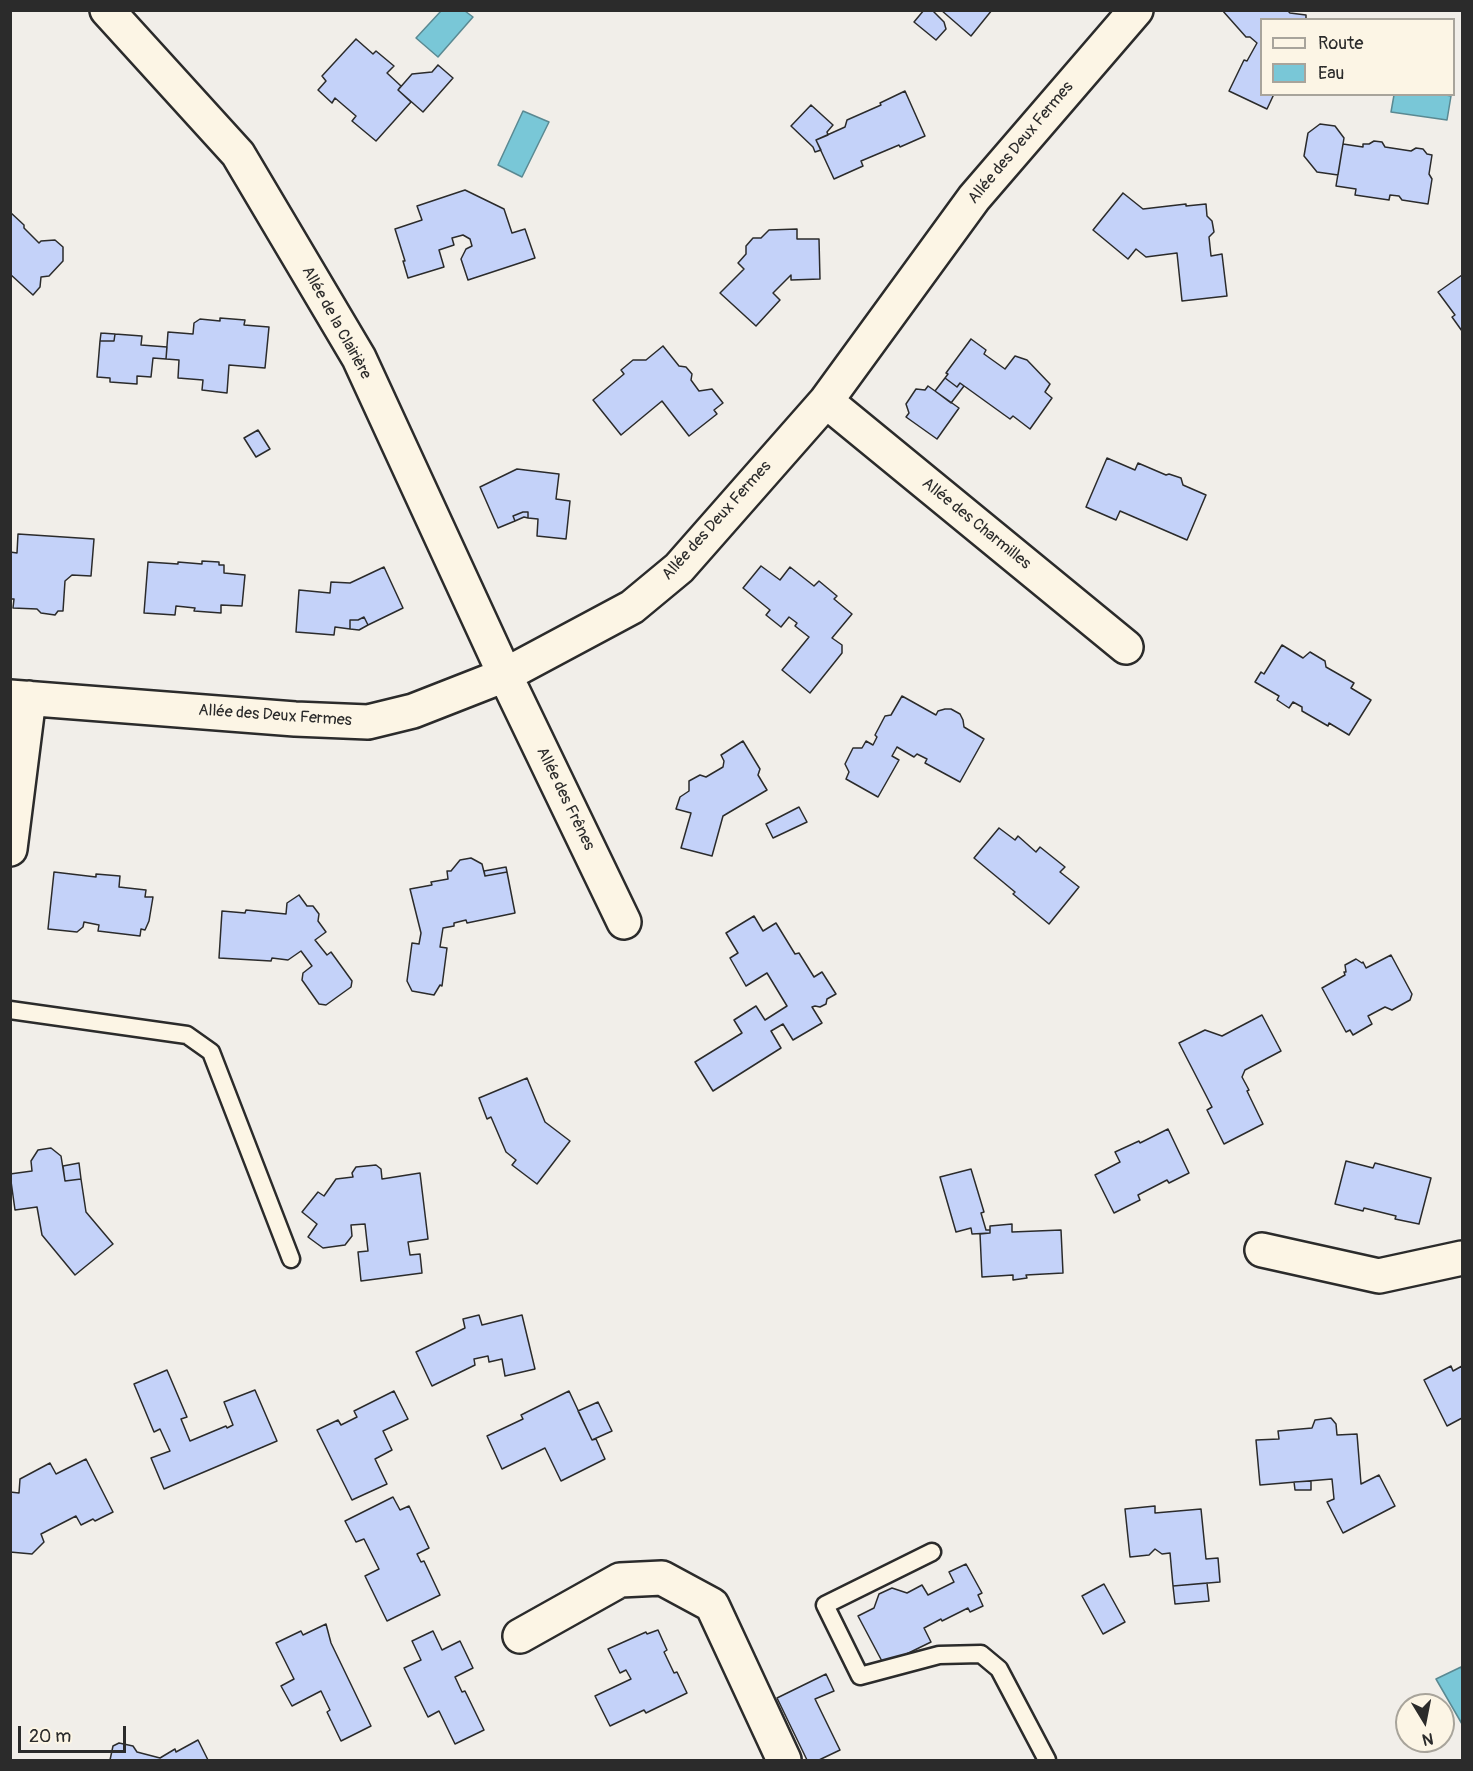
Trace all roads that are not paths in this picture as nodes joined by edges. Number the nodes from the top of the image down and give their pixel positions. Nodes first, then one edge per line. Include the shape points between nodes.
1 (107, 10) edge
2 (1136, 10) edge
3 (826, 400) junction
4 (1126, 647) dead end
5 (505, 675) junction
6 (20, 698) edge
7 (10, 849) edge
8 (624, 922) dead end
9 (10, 1010) edge
10 (1262, 1250) dead end
11 (1462, 1258) edge
12 (291, 1259) dead end
13 (932, 1552) dead end
14 (520, 1636) dead end
15 (784, 1761) edge
16 (1047, 1761) edge

1 - 5 street, Allée de la Clairière via 238,154 358,358
2 - 3 street, Allée des Deux Fermes via 974,198
3 - 4 street, Allée des Charmilles
3 - 5 street, Allée des Deux Fermes via 679,568 632,607
5 - 6 street, Allée des Deux Fermes via 413,711 368,722
5 - 8 street, Allée des Frênes
6 - 7 street
9 - 12 lane via 187,1035 212,1052
10 - 11 street via 1378,1276
13 - 16 lane via 825,1605 860,1676 939,1655 981,1654 999,1669
14 - 15 street via 620,1580 662,1578 712,1605

